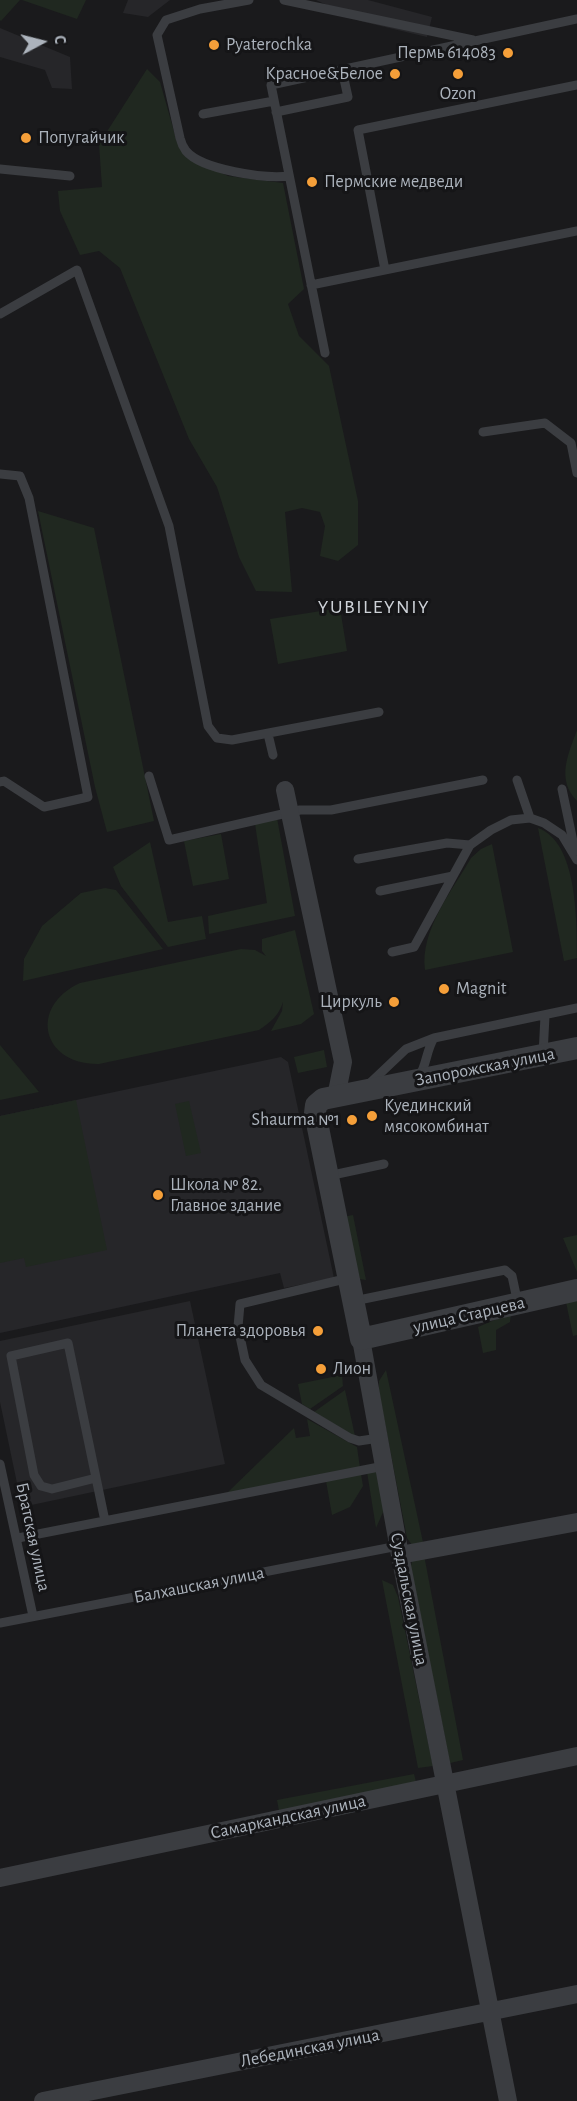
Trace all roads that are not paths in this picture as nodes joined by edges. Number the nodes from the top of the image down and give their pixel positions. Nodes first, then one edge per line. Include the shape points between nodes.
1 (249, 0) edge
2 (284, 0) edge
3 (577, 19) edge
4 (477, 41) junction
5 (342, 70) junction
6 (577, 85) edge
7 (274, 101) junction
8 (276, 112) junction
9 (202, 114) dead end
10 (0, 169) edge
11 (70, 176) dead end
12 (289, 176) junction
13 (577, 231) edge
14 (385, 270) junction
15 (311, 285) junction
16 (0, 314) edge
17 (324, 353) dead end
18 (483, 432) dead end
19 (574, 442) edge
20 (577, 473) edge
21 (0, 474) edge
22 (380, 712) dead end
23 (268, 734) junction
24 (273, 755) dead end
25 (149, 776) dead end
26 (483, 780) dead end
27 (517, 780) dead end
28 (0, 782) edge
29 (562, 789) dead end
30 (285, 790) dead end
31 (290, 812) junction
32 (572, 815) edge
33 (530, 818) junction
34 (470, 845) junction
35 (358, 859) dead end
36 (577, 860) edge
37 (453, 876) junction
38 (380, 891) dead end
39 (392, 952) dead end
40 (577, 1008) edge
41 (545, 1016) junction
42 (434, 1038) junction
43 (577, 1048) edge
44 (543, 1055) junction
45 (417, 1080) junction
46 (361, 1092) junction
47 (330, 1098) junction
48 (384, 1164) dead end
49 (328, 1176) junction
50 (349, 1278) junction
51 (577, 1290) edge
52 (354, 1301) junction
53 (518, 1304) junction
54 (361, 1339) junction
55 (379, 1438) junction
56 (0, 1464) edge
57 (384, 1466) junction
58 (96, 1478) junction
59 (105, 1521) junction
60 (577, 1522) edge
61 (18, 1538) junction
62 (399, 1551) junction
63 (33, 1616) junction
64 (0, 1623) edge
65 (577, 1756) edge
66 (445, 1784) junction
67 (0, 1878) edge
68 (577, 1994) edge
69 (490, 2013) junction
70 (43, 2101) edge
71 (508, 2101) edge

1 - 12 lane via 166,20 157,35 180,138 185,150 212,164 249,175
2 - 4 lane
3 - 4 lane
4 - 5 lane
5 - 7 lane via 271,85
5 - 8 lane via 348,97
6 - 14 lane via 358,130
7 - 8 lane
7 - 9 lane
8 - 12 lane
10 - 11 lane
12 - 15 lane
13 - 14 lane
14 - 15 lane
15 - 17 lane
16 - 23 lane via 76,270 169,526 208,726 217,738 232,740
18 - 19 lane via 545,423
19 - 20 lane
21 - 28 lane via 20,476 29,498 88,797 44,807
22 - 23 lane
23 - 24 lane
25 - 31 lane via 169,840
26 - 31 lane via 330,810
27 - 33 lane
29 - 32 lane
30 - 31 street
31 - 47 street via 343,1062
32 - 36 lane
33 - 34 lane via 511,820
33 - 36 lane via 562,835
34 - 35 lane via 447,843
34 - 37 lane
37 - 38 lane
37 - 39 lane via 414,947
40 - 41 lane
41 - 42 lane
41 - 44 lane
42 - 45 lane
42 - 46 lane via 406,1049
43 - 44 street, Запорожская улица
44 - 45 street, Запорожская улица
45 - 46 street, Запорожская улица
46 - 47 street, Запорожская улица
47 - 49 street, Суздальская улица via 316,1105 315,1113
48 - 49 lane
49 - 50 street, Суздальская улица
50 - 52 street, Суздальская улица
50 - 55 lane via 240,1304 238,1328 245,1360 261,1385 350,1438
51 - 53 street, улица Старцева
52 - 53 lane via 503,1270 511,1274
52 - 54 street, Суздальская улица
53 - 54 street, улица Старцева
54 - 55 street, Суздальская улица
55 - 57 street, Суздальская улица
56 - 61 lane, Братская улица
57 - 59 lane
57 - 62 street, Суздальская улица
58 - 58 lane via 69,1343 11,1356 34,1475 41,1486 52,1489
58 - 59 lane
59 - 61 lane
60 - 62 street, Балхашская улица
61 - 63 lane, Братская улица
62 - 63 lane, Балхашская улица
62 - 66 street, Суздальская улица
63 - 64 lane, Балхашская улица
65 - 66 street, Самаркандская улица
66 - 67 street, Самаркандская улица
66 - 69 street, Суздальская улица
68 - 69 street, Лебединская улица
69 - 70 street, Лебединская улица
69 - 71 street, Суздальская улица

